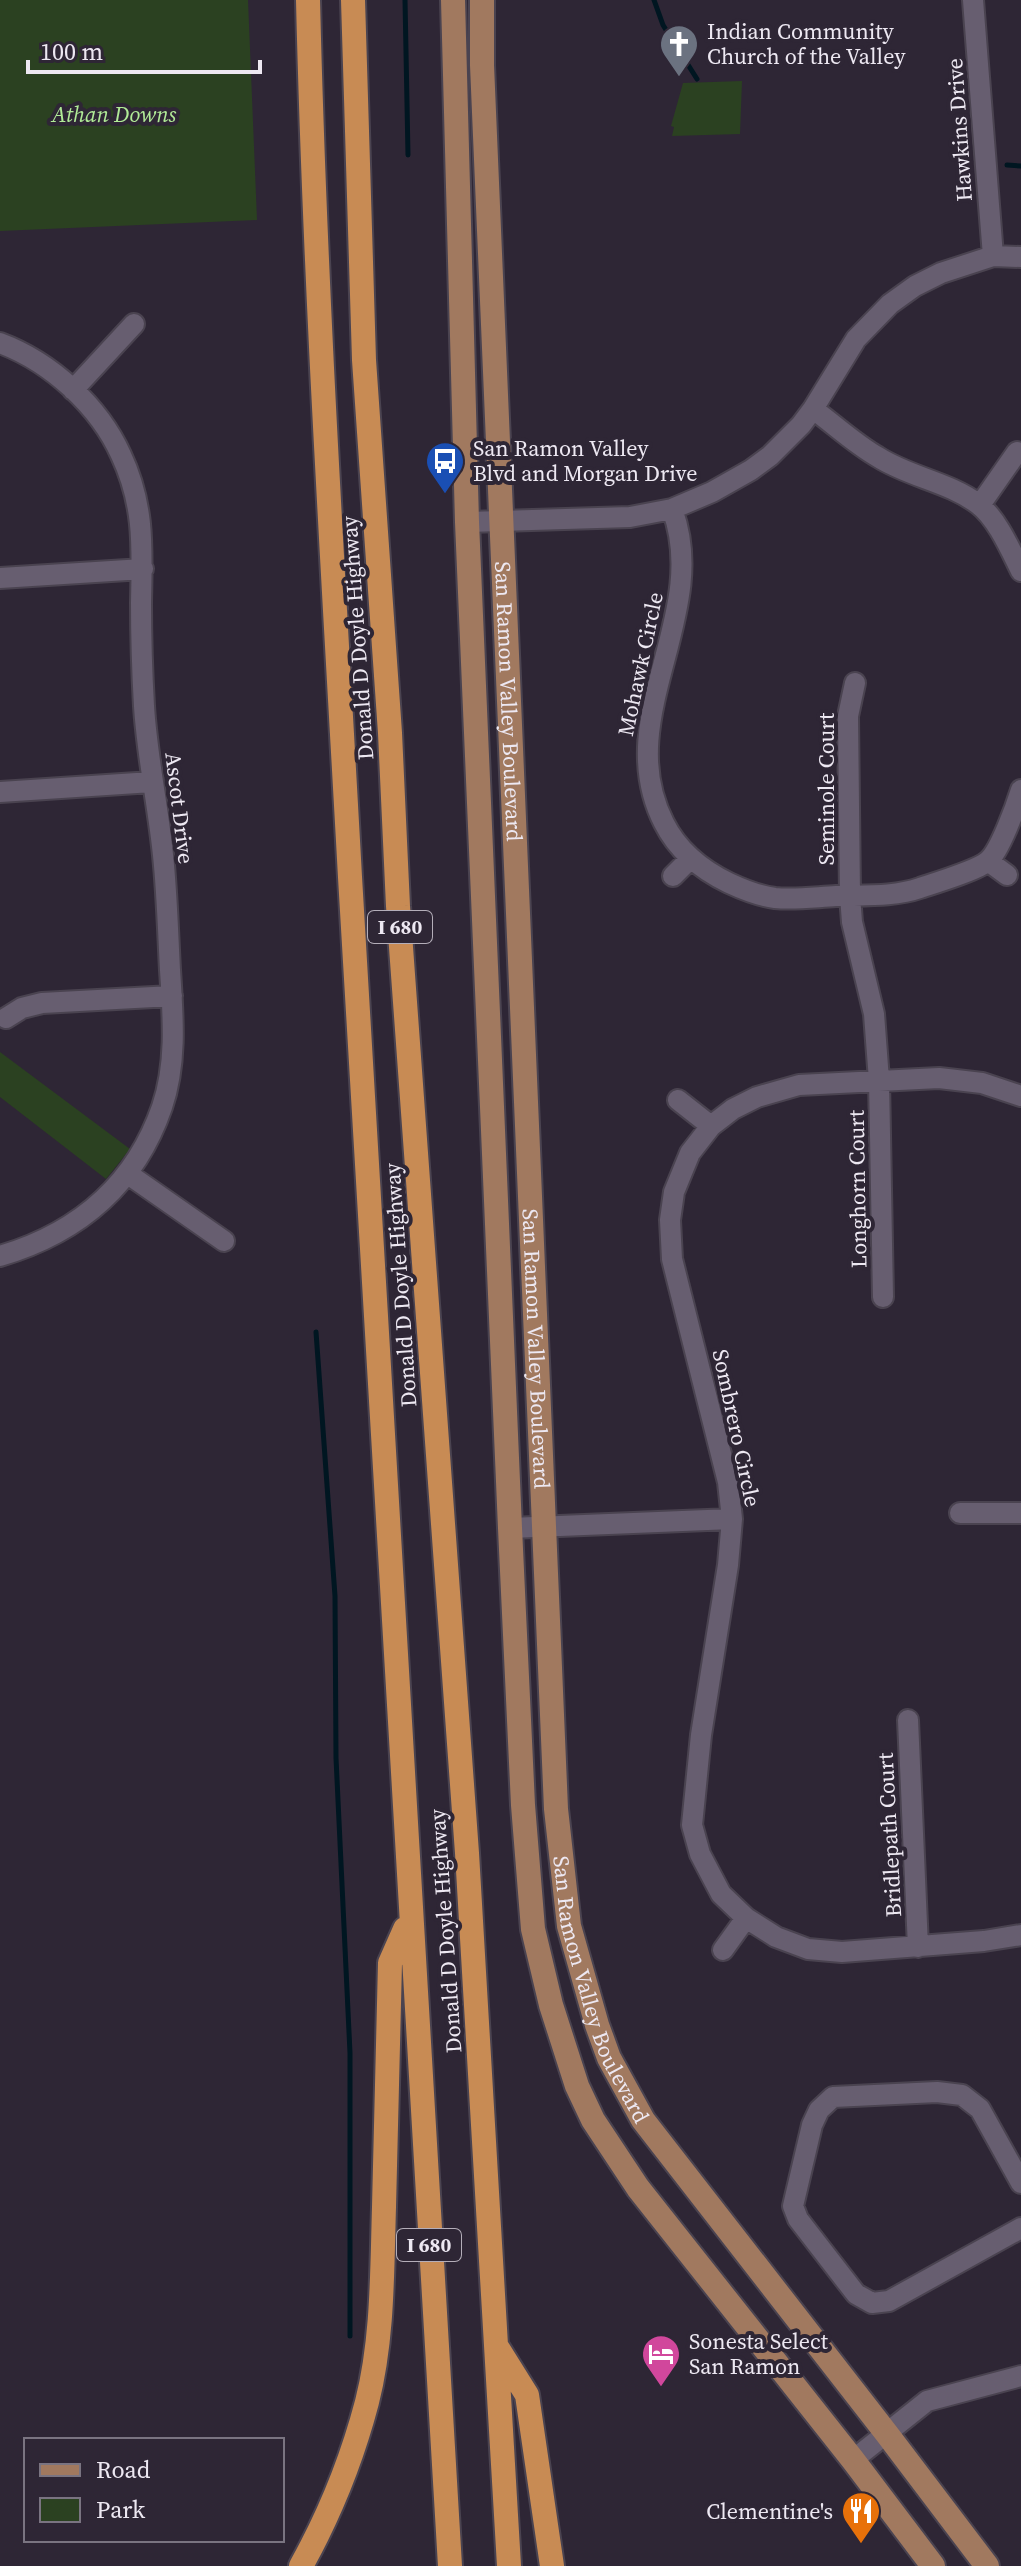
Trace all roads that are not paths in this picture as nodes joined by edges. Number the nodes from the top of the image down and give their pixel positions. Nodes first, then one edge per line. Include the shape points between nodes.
1 (308, 0) edge
2 (353, 0) edge
3 (453, 0) edge
4 (482, 0) edge
5 (973, 0) edge
6 (993, 256) junction
7 (1021, 257) edge
8 (134, 324) dead end
9 (0, 343) edge
10 (73, 390) junction
11 (813, 409) junction
12 (1017, 452) dead end
13 (980, 505) junction
14 (672, 509) junction
15 (500, 521) junction
16 (467, 522) junction
17 (143, 569) junction
18 (1021, 571) edge
19 (0, 578) edge
20 (855, 683) dead end
21 (152, 782) junction
22 (1021, 790) edge
23 (0, 792) edge
24 (690, 859) junction
25 (988, 861) junction
26 (1007, 875) dead end
27 (673, 876) dead end
28 (850, 896) junction
29 (172, 996) junction
30 (6, 1018) dead end
31 (879, 1080) junction
32 (1021, 1096) edge
33 (678, 1100) dead end
34 (711, 1126) junction
35 (128, 1174) junction
36 (224, 1241) dead end
37 (0, 1256) edge
38 (883, 1297) dead end
39 (960, 1513) dead end
40 (1021, 1513) edge
41 (732, 1519) junction
42 (545, 1526) junction
43 (510, 1528) junction
44 (908, 1720) dead end
45 (746, 1918) junction
46 (408, 1923) junction
47 (1021, 1935) edge
48 (918, 1947) junction
49 (723, 1950) dead end
50 (1021, 2182) edge
51 (1021, 2228) edge
52 (496, 2346) junction
53 (1021, 2376) edge
54 (887, 2434) junction
55 (853, 2460) junction
56 (301, 2566) edge
57 (450, 2566) edge
58 (509, 2566) edge
59 (552, 2566) edge
60 (933, 2566) edge
61 (987, 2566) edge

1 - 46 highway, Donald D Doyle Highway / I 680 via 322,382
2 - 52 highway, Donald D Doyle Highway / I 680 via 364,360
3 - 16 main road, San Ramon Valley Boulevard
4 - 15 main road, San Ramon Valley Boulevard
5 - 6 street, Hawkins Drive
6 - 7 street
6 - 11 street via 941,273 890,304 856,339
8 - 10 street
9 - 10 street, Ascot Drive
10 - 17 street, Ascot Drive via 121,455 139,511
11 - 13 street via 877,457
11 - 14 street via 751,470
12 - 13 street
13 - 18 street
14 - 15 street via 630,517
14 - 24 street, Mohawk Circle via 682,551 682,580 646,752 659,813
15 - 16 street
15 - 42 main road, San Ramon Valley Boulevard
16 - 43 main road, San Ramon Valley Boulevard
17 - 19 street
17 - 21 street, Ascot Drive via 141,642
20 - 28 street, Seminole Court via 848,716
21 - 23 street
21 - 29 street, Ascot Drive via 163,854
22 - 25 street
24 - 27 street
24 - 28 street, Mohawk Circle via 722,880 758,894
25 - 26 street
25 - 28 street, Mohawk Circle via 905,893
28 - 31 street, Seminole Court via 874,1014
29 - 30 street via 42,1003
29 - 35 street, Ascot Drive via 173,1051 165,1095
31 - 32 street, Sombrero Circle via 939,1078 982,1083
31 - 34 street, Sombrero Circle via 799,1085 757,1097
31 - 38 street, Longhorn Court
33 - 34 street
34 - 41 street, Sombrero Circle via 690,1153 674,1192 671,1246 728,1482
35 - 36 street
35 - 37 street, Ascot Drive via 67,1227
39 - 40 street
41 - 42 street
41 - 45 street, Sombrero Circle via 692,1825 721,1894
42 - 43 street
42 - 54 main road, San Ramon Valley Boulevard via 556,1809 569,1926 609,2058 643,2120
43 - 55 main road, San Ramon Valley Boulevard via 533,1929 577,2086 638,2188
44 - 48 street, Bridlepath Court
45 - 48 street, Sombrero Circle via 808,1949
45 - 49 street
46 - 56 highway via 390,1963 382,2296 368,2399 321,2529
46 - 57 highway, Donald D Doyle Highway / I 680
47 - 48 street, Sombrero Circle
50 - 51 street via 980,2109 962,2095 833,2097 812,2125 793,2206 856,2294 872,2303 889,2301
52 - 58 highway, Donald D Doyle Highway / I 680
52 - 59 highway via 527,2395
53 - 54 street via 927,2401
54 - 55 street
54 - 61 main road, San Ramon Valley Boulevard
55 - 60 main road, San Ramon Valley Boulevard

